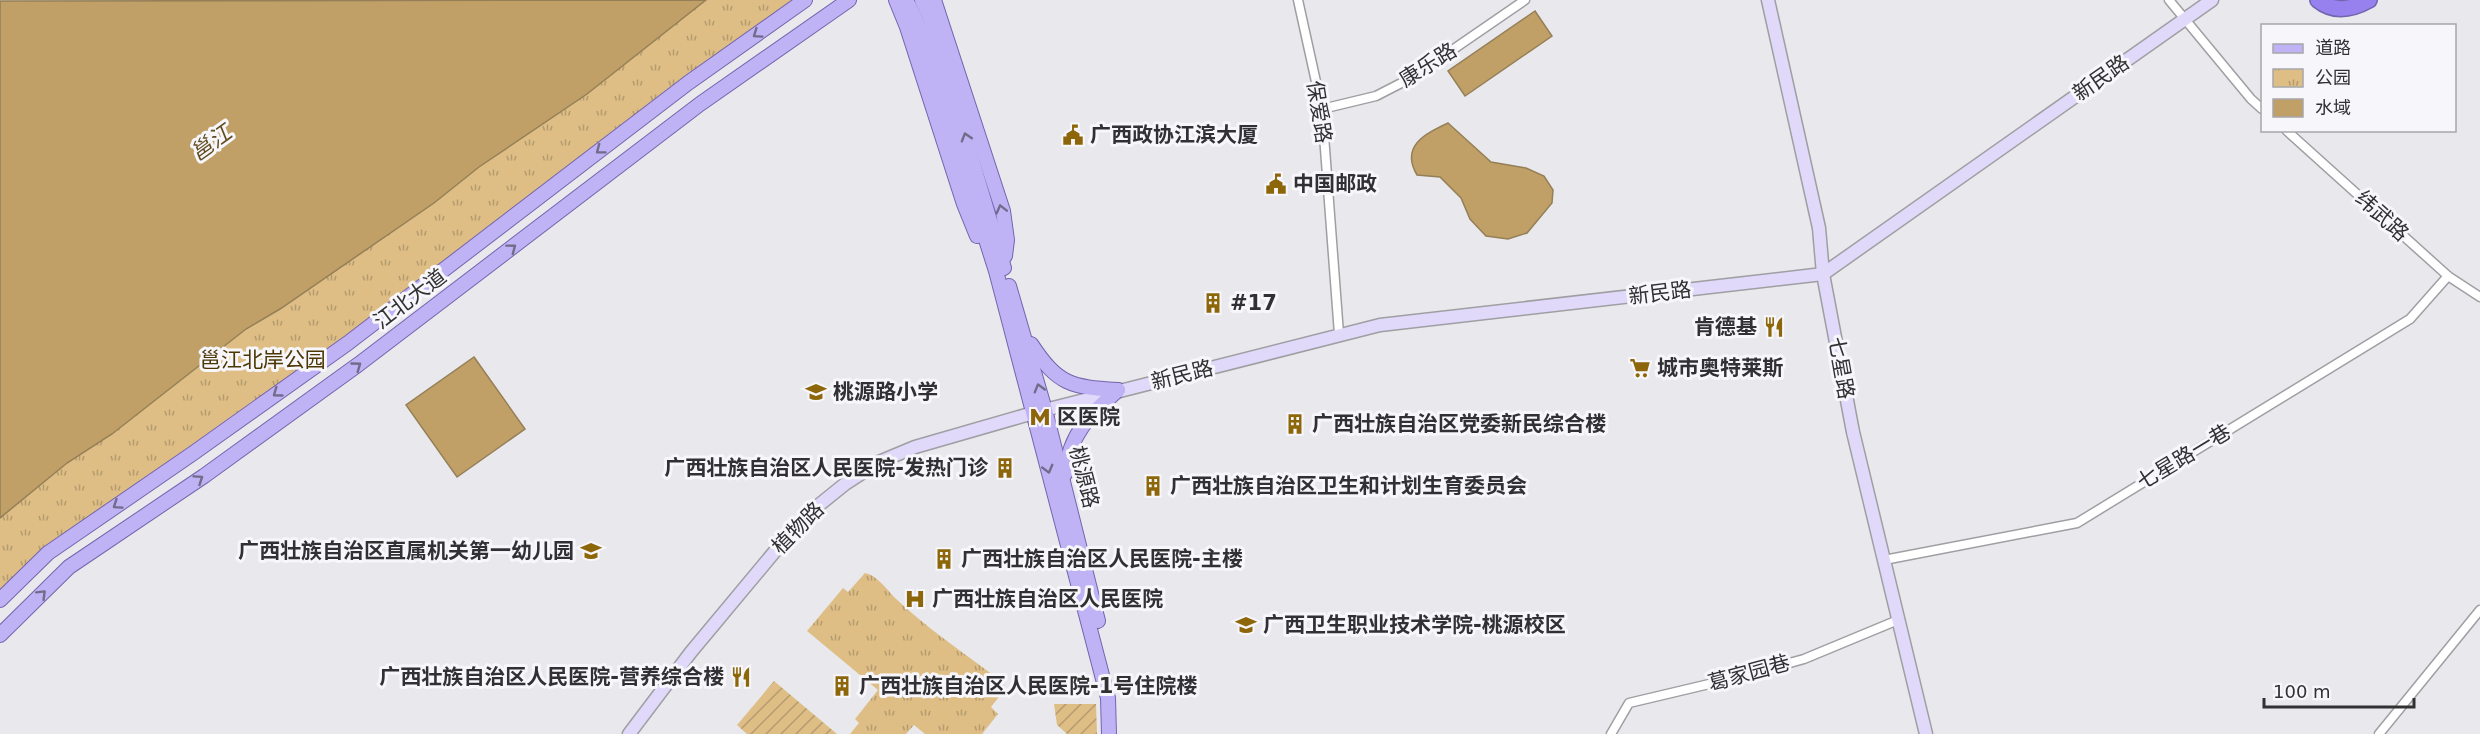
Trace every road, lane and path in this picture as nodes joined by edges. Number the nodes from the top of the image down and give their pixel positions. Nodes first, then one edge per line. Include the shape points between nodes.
1 (805, 0) edge
2 (849, 0) edge
3 (896, 0) edge
4 (906, 0) edge
5 (922, 0) edge
6 (934, 0) edge
7 (1298, 0) edge
8 (1525, 0) edge
9 (1768, 0) edge
10 (2169, 0) edge
11 (2212, 0) edge
12 (2318, 0) edge
13 (2369, 0) edge
14 (2186, 17) junction
15 (2261, 108) edge
16 (1322, 109) junction
17 (2288, 132) edge
18 (990, 235) junction
19 (1000, 269) junction
20 (1823, 274) junction
21 (2448, 276) junction
22 (2480, 297) edge
23 (1022, 331) junction
24 (1339, 334) junction
25 (1118, 390) junction
26 (1039, 411) junction
27 (1064, 485) junction
28 (1884, 560) junction
29 (0, 600) edge
30 (2480, 610) edge
31 (1898, 620) junction
32 (0, 635) edge
33 (629, 734) edge
34 (1108, 734) edge
35 (1117, 734) edge
36 (1611, 734) edge
37 (1926, 734) edge
38 (2379, 734) edge

1 -> 29 main road, 江北大道 via 688,82 348,343 48,553
32 -> 2 main road, 江北大道 via 69,567 359,364 700,104
3 - 19 main road via 964,204 979,242
4 - 18 main road
18 -> 5 main road
19 -> 6 main road via 1006,240 1003,211
7 - 16 street, 保爱路
8 - 16 street, 康乐路 via 1413,77 1376,96
9 - 20 main road, 七星路 via 1819,228
10 - 14 street
11 - 14 main road, 新民路
12 - 13 highway via 2328,9 2345,9
14 - 15 street
14 - 20 main road, 新民路
16 - 24 street, 保爱路
17 - 21 street, 纬武路
18 - 19 main road, 桃源路
19 - 23 main road, 桃源路
19 - 26 main road, 桃源路
20 - 24 main road, 新民路 via 1380,325
20 - 28 main road, 七星路 via 1852,432
21 - 22 street, 纬武路
21 - 28 street, 七星路一巷 via 2410,319 2077,523
23 - 25 main road via 1051,371 1068,384
26 -> 23 main road, 桃源路
24 - 25 main road, 新民路
25 - 26 main road, 新民路
25 - 27 main road via 1088,417 1077,434 1068,453
26 - 27 main road, 桃源路
26 - 33 main road, 植物路 via 915,447 879,462 845,484 814,509 763,564
26 -> 34 main road, 桃源路 via 1108,698
27 - 35 main road, 桃源路 via 1116,697
28 - 31 main road, 七星路
30 - 38 street
31 - 36 street, 葛家园巷 via 1803,658 1629,703
31 - 37 main road, 七星路

